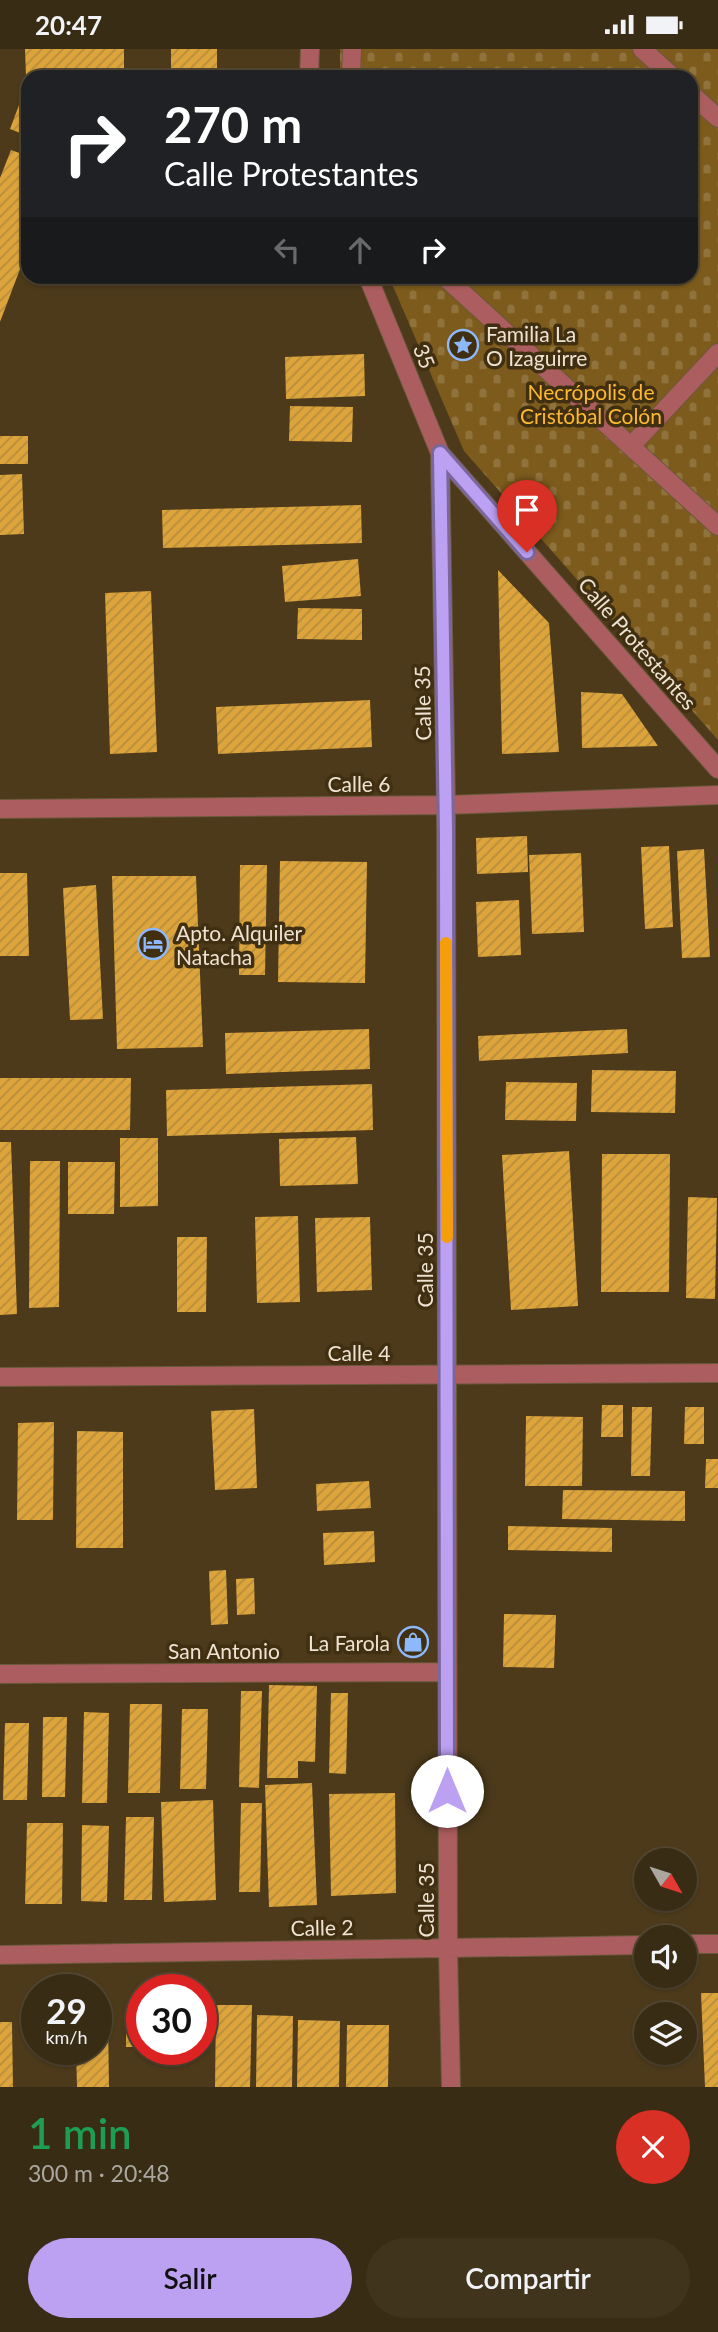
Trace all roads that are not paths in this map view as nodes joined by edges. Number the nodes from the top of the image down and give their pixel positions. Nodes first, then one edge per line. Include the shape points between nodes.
1 (310, 49) edge
2 (352, 49) edge
3 (642, 49) edge
4 (309, 70) edge
5 (351, 70) edge
6 (665, 70) edge
7 (698, 100) edge
8 (718, 118) edge
9 (371, 284) edge
10 (453, 284) edge
11 (718, 353) edge
12 (631, 446) junction
13 (440, 453) junction
14 (718, 526) edge
15 (718, 769) edge
16 (718, 795) edge
17 (446, 805) junction
18 (0, 809) edge
19 (718, 1373) edge
20 (447, 1374) junction
21 (0, 1377) edge
22 (447, 1672) junction
23 (0, 1674) edge
24 (697, 1944) edge
25 (718, 1944) edge
26 (634, 1945) edge
27 (448, 1947) junction
28 (0, 1955) edge
29 (451, 2087) edge

1 - 4 street
2 - 5 street
3 - 6 street
7 - 8 street
9 - 13 street, 35
10 - 12 street
11 - 12 street
12 - 14 street
13 - 15 street, Calle Protestantes
13 - 17 street, Calle 35
16 - 17 street, Calle 6
17 - 18 street, Calle 6
17 - 20 street, Calle 35
19 - 20 street, Calle 4
20 - 21 street, Calle 4
20 - 22 street, Calle 35
22 - 23 street, San Antonio
22 - 27 street, Calle 35
24 - 25 street
26 - 27 street, Calle 2
27 - 28 street, Calle 2
27 - 29 street, Calle 35

